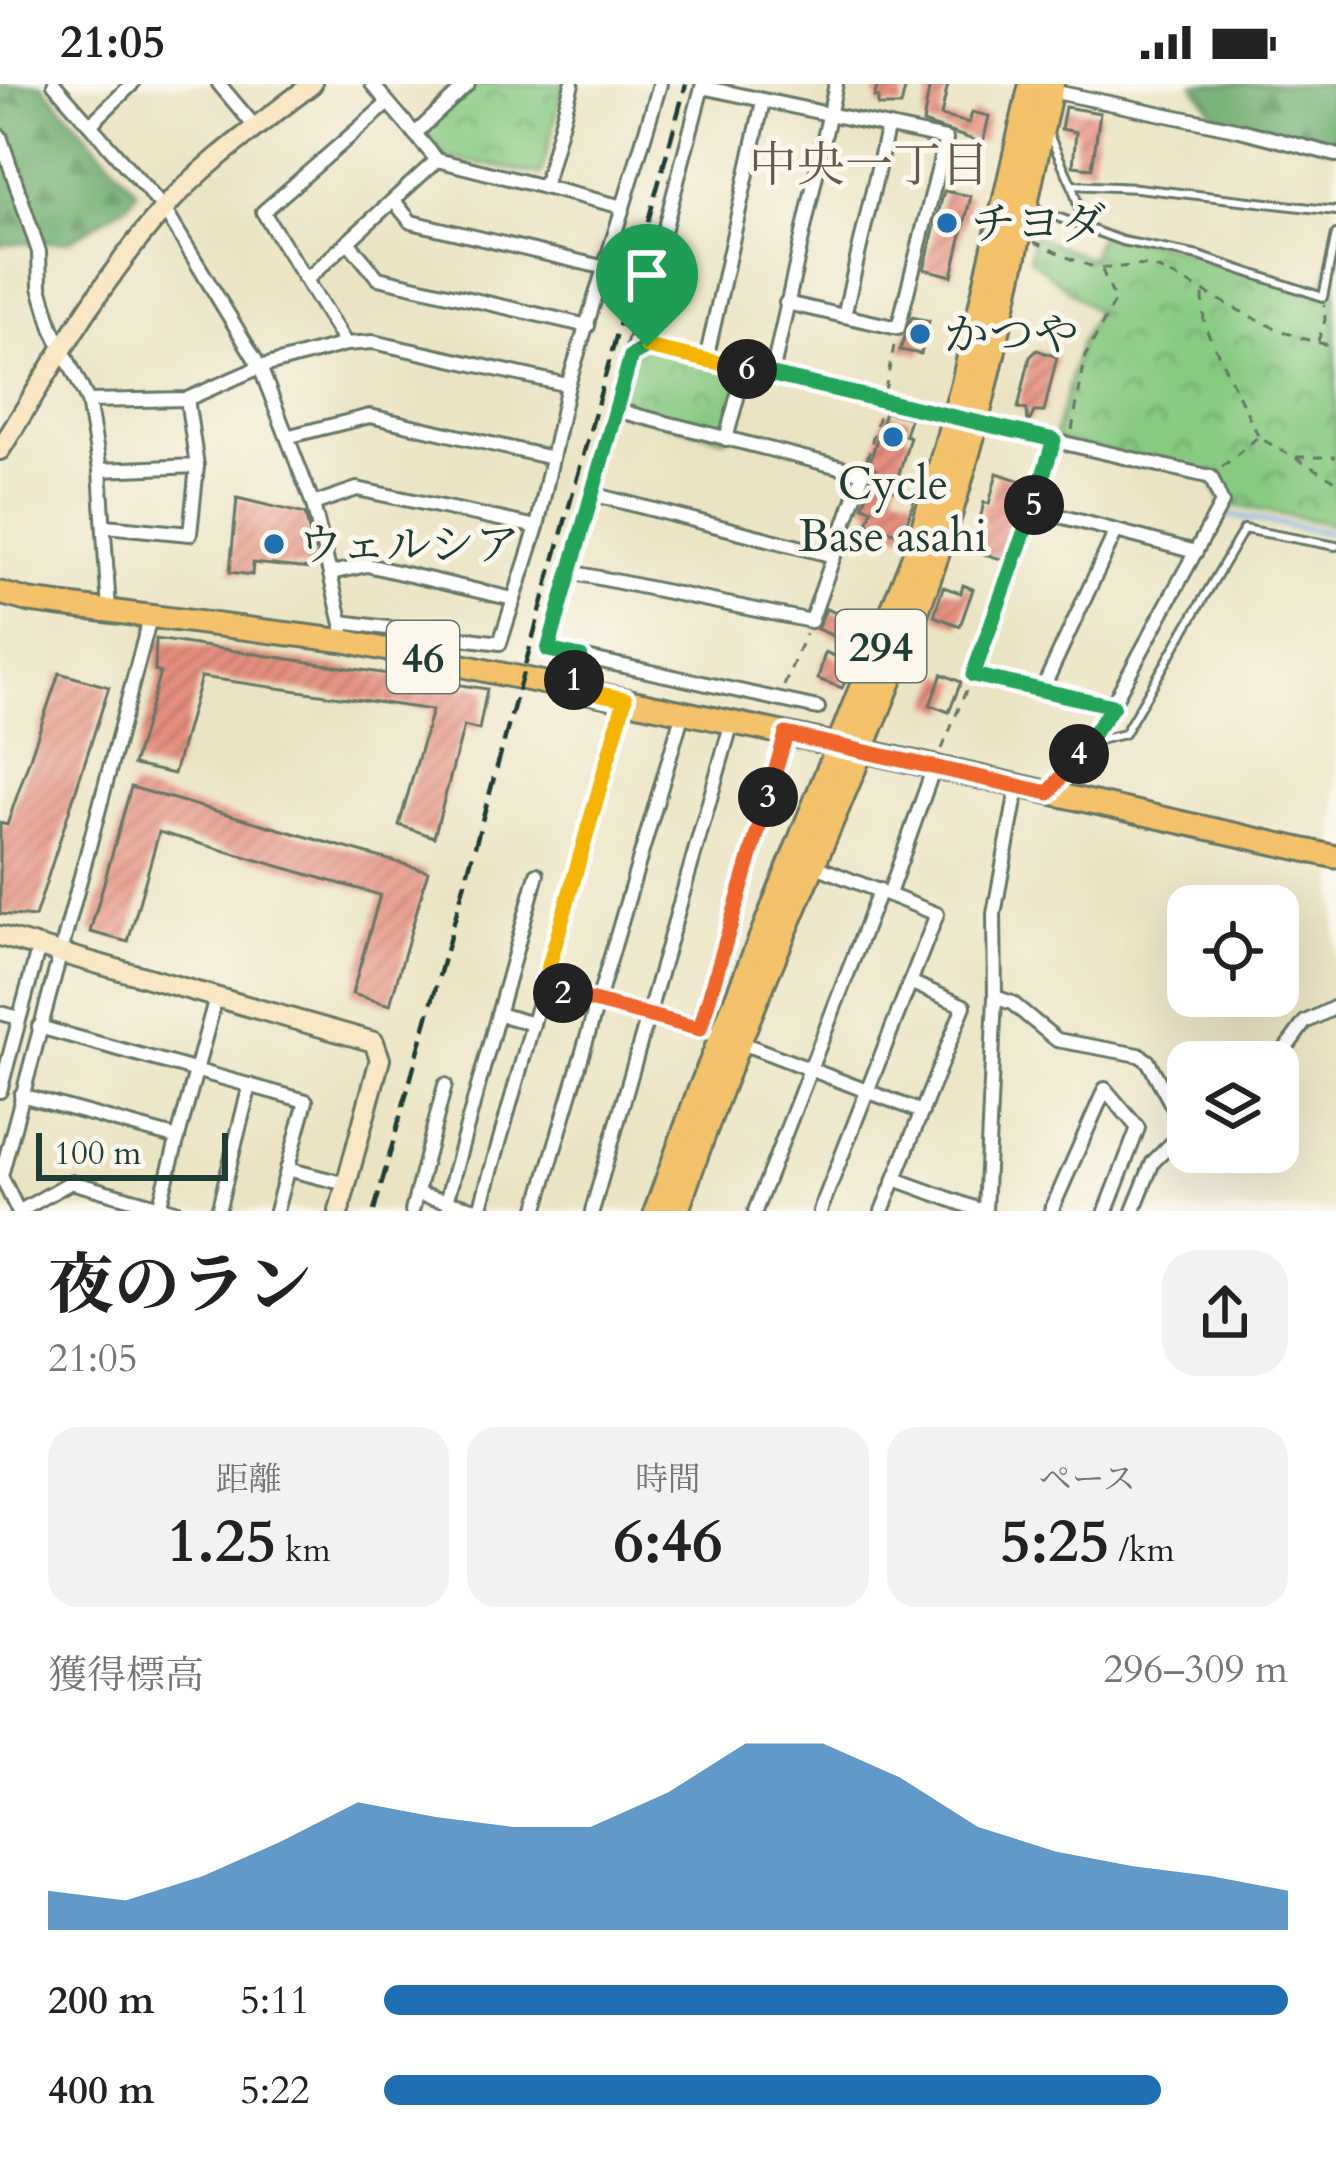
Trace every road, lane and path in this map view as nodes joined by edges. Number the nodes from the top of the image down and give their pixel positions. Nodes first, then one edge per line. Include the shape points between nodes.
1 (53, 84) edge
2 (132, 84) edge
3 (219, 84) edge
4 (311, 84) edge
5 (372, 84) edge
6 (468, 84) edge
7 (572, 84) edge
8 (660, 84) edge
9 (836, 84) edge
10 (1041, 86) edge
11 (763, 100) junction
12 (388, 103) junction
13 (830, 114) junction
14 (91, 124) junction
15 (256, 128) junction
16 (887, 129) junction
17 (1040, 131) junction
18 (415, 134) junction
19 (0, 136) edge
20 (1336, 155) edge
21 (437, 160) junction
22 (1072, 185) junction
23 (544, 187) junction
24 (394, 201) junction
25 (1024, 206) junction
26 (164, 208) junction
27 (623, 208) junction
28 (1336, 211) edge
29 (1084, 226) junction
30 (1336, 234) edge
31 (1027, 239) dead end
32 (348, 242) junction
33 (606, 268) junction
34 (1101, 268) junction
35 (306, 280) junction
36 (1203, 294) junction
37 (1323, 297) junction
38 (786, 303) junction
39 (844, 316) junction
40 (588, 326) junction
41 (898, 328) junction
42 (1317, 343) junction
43 (346, 344) junction
44 (1336, 346) edge
45 (63, 350) junction
46 (631, 356) junction
47 (706, 360) junction
48 (260, 367) junction
49 (745, 368) junction
50 (772, 374) junction
51 (568, 386) junction
52 (187, 399) junction
53 (88, 401) junction
54 (883, 401) junction
55 (615, 410) junction
56 (964, 420) junction
57 (290, 436) junction
58 (1258, 437) junction
59 (726, 439) junction
60 (1054, 440) junction
61 (1069, 443) junction
62 (0, 450) edge
63 (1294, 457) junction
64 (1336, 457) edge
65 (552, 458) junction
66 (197, 466) junction
67 (100, 470) junction
68 (863, 473) junction
69 (1211, 477) junction
70 (1336, 481) edge
71 (592, 494) junction
72 (313, 504) junction
73 (1033, 509) junction
74 (106, 526) junction
75 (537, 527) junction
76 (1116, 531) junction
77 (1336, 546) edge
78 (1196, 552) junction
79 (834, 556) junction
80 (570, 572) junction
81 (331, 573) junction
82 (0, 592) edge
83 (512, 599) junction
84 (110, 610) junction
85 (151, 614) junction
86 (811, 622) junction
87 (343, 631) junction
88 (581, 657) junction
89 (973, 675) junction
90 (572, 688) junction
91 (1042, 690) junction
92 (625, 699) junction
93 (778, 700) junction
94 (1113, 706) junction
95 (818, 708) dead end
96 (682, 712) junction
97 (732, 722) junction
98 (786, 734) junction
99 (1088, 743) junction
100 (850, 748) junction
101 (934, 767) junction
102 (1018, 785) junction
103 (1049, 793) junction
104 (1336, 857) edge
105 (812, 864) junction
106 (537, 874) dead end
107 (884, 892) junction
108 (0, 936) edge
109 (48, 949) junction
110 (910, 982) junction
111 (543, 987) junction
112 (216, 997) junction
113 (995, 997) junction
114 (597, 1003) junction
115 (1336, 1007) edge
116 (0, 1013) edge
117 (498, 1014) junction
118 (648, 1017) junction
119 (19, 1018) junction
120 (532, 1024) junction
121 (39, 1027) junction
122 (720, 1036) junction
123 (1291, 1041) edge
124 (196, 1070) junction
125 (811, 1070) junction
126 (250, 1085) junction
127 (445, 1085) dead end
128 (0, 1090) edge
129 (867, 1091) junction
130 (1167, 1094) edge
131 (21, 1095) junction
132 (922, 1112) junction
133 (178, 1138) junction
134 (1167, 1148) edge
135 (287, 1169) junction
136 (895, 1179) junction
137 (346, 1184) junction
138 (417, 1193) junction
139 (446, 1202) junction
140 (947, 1205) edge
141 (159, 1209) edge
142 (478, 1210) edge
143 (19, 1211) edge
144 (175, 1211) edge
145 (218, 1211) edge
146 (276, 1211) edge
147 (339, 1211) edge
148 (412, 1211) edge
149 (536, 1211) edge
150 (592, 1211) edge
151 (657, 1211) edge
152 (676, 1211) edge
153 (755, 1211) edge
154 (820, 1211) edge
155 (882, 1211) edge
156 (983, 1211) edge
157 (1052, 1211) edge
158 (1106, 1211) edge
159 (1133, 1211) edge

1 - 14 street
2 - 14 street
3 - 15 street
4 - 15 street
5 - 12 street
6 - 18 street
7 - 23 street
8 - 27 street
9 - 13 street
10 - 17 highway, 294
10 - 20 street
10 - 56 highway, 294
11 - 13 street
11 - 46 street via 702,87
11 - 47 street
12 - 18 street
12 - 35 street via 263,212
13 - 16 street
13 - 38 street
14 - 26 street
15 - 26 street
16 - 39 street
16 - 41 street via 946,139
17 - 22 lane via 1052,136
17 - 25 highway, 294
18 - 21 street
19 - 45 street
21 - 23 street
21 - 24 street
22 - 28 lane
22 - 29 lane
23 - 27 street
24 - 32 street
24 - 33 street via 411,222
25 - 29 lane
25 - 56 highway, 294
26 - 45 street
26 - 48 street
27 - 33 street
29 - 37 lane
30 - 37 lane
31 - 34 path
32 - 35 street
32 - 40 street via 378,278
33 - 40 street
34 - 36 path via 1155,268
34 - 61 path via 1114,300 1086,355
35 - 43 street
36 - 42 path
36 - 58 path via 1204,326
37 - 42 path
38 - 39 street
38 - 50 street
39 - 41 street
40 - 51 street
41 - 54 path
42 - 44 path
43 - 48 street
43 - 51 street via 373,342
45 - 53 street
45 - 62 street
46 - 47 street via 647,347
46 - 55 street
47 - 49 street
48 - 52 street
48 - 57 street
49 - 50 street
49 - 59 street
50 - 54 street
51 - 65 street
52 - 53 street
52 - 66 street
53 - 67 street
54 - 56 street
54 - 68 path
55 - 59 street
55 - 71 street
56 - 60 street
56 - 100 highway, 294
57 - 65 street via 370,416
57 - 72 street
58 - 63 path
58 - 69 path
59 - 68 street
60 - 61 street
60 - 73 path
61 - 69 street
63 - 64 path
63 - 70 path
65 - 75 street
66 - 67 street
66 - 74 street via 190,534
67 - 74 street
68 - 79 street
69 - 78 street via 1222,503
71 - 79 street
71 - 80 street
72 - 75 street via 357,489
72 - 81 street
73 - 76 street
73 - 89 street
74 - 84 street
75 - 83 street
76 - 78 street
76 - 91 street
77 - 99 lane via 1244,529 1124,734
78 - 94 street
79 - 86 street
80 - 86 street
80 - 88 street via 548,650
81 - 83 street via 367,565
81 - 87 street
82 - 84 main road, 46
83 - 87 street via 500,643
84 - 85 main road, 46
85 - 87 main road, 46
85 - 109 street
86 - 93 path
87 - 90 main road, 46
88 - 90 street
88 - 93 street
89 - 91 street
89 - 101 path
90 - 92 main road, 46
91 - 94 street
92 - 96 main road, 46
92 - 111 street
93 - 95 street
94 - 99 street
96 - 97 main road, 46
96 - 114 street
97 - 98 main road, 46
97 - 118 street
98 - 100 main road, 46
98 - 122 street
99 - 103 street
100 - 101 main road, 46
100 - 105 highway, 294
100 - 122 highway, 294
101 - 102 main road, 46
101 - 107 street
102 - 103 main road, 46
102 - 113 street via 994,914
103 - 104 main road, 46
105 - 107 street
105 - 122 highway, 294
106 - 117 street
107 - 110 street via 937,914
107 - 125 street
108 - 109 street
109 - 112 street
109 - 119 street
109 - 121 street
110 - 129 street
110 - 132 street via 964,1006
111 - 114 street
111 - 120 street
112 - 124 street
112 - 137 street via 366,1038 380,1050
113 - 130 street via 1057,1040 1139,1054
113 - 156 street
114 - 118 street
114 - 149 street
115 - 123 street via 1305,1022
116 - 119 street
117 - 120 street
117 - 139 street
118 - 122 street
118 - 150 street
119 - 128 street
120 - 142 street
121 - 124 street
121 - 131 street
122 - 125 street
122 - 151 highway, 294
122 - 152 highway, 294
124 - 126 street
124 - 133 street
125 - 129 street
125 - 153 street
126 - 135 street via 306,1101
126 - 145 street
127 - 138 street
129 - 132 street
129 - 154 street
131 - 133 street
131 - 143 street via 1,1176
132 - 136 street
133 - 141 street
134 - 159 street
135 - 137 street
135 - 146 street
136 - 140 street
136 - 155 street
137 - 147 street
138 - 139 street
138 - 148 street
139 - 142 street
140 - 156 street
141 - 143 street via 71,1182
141 - 144 street
157 - 158 street via 1105,1089 1138,1128

